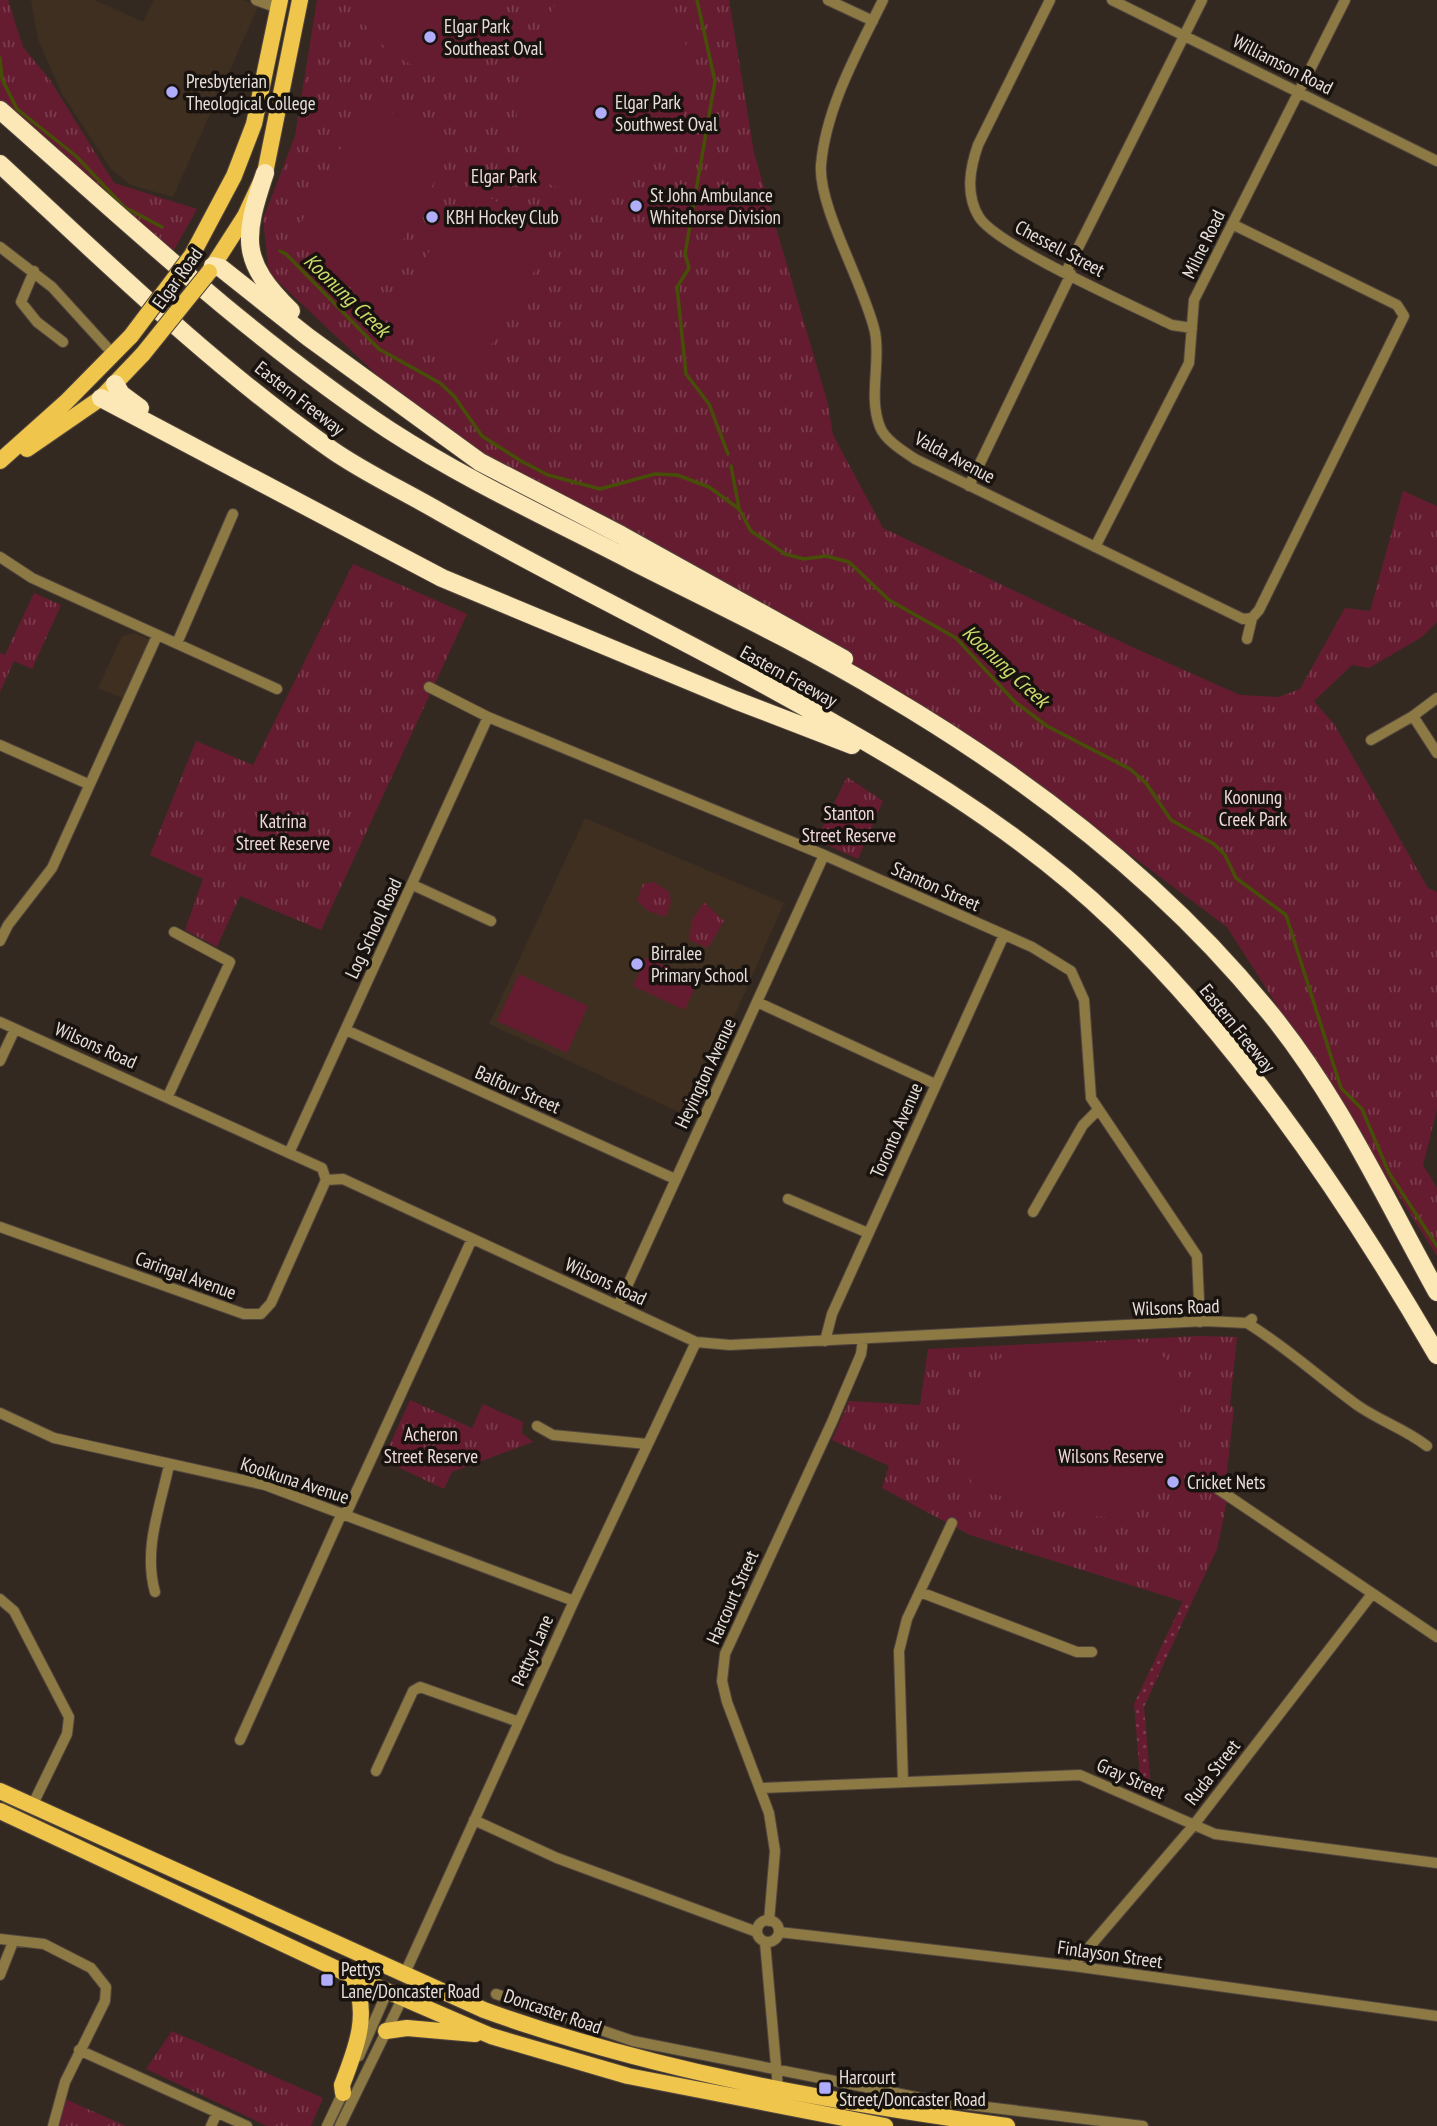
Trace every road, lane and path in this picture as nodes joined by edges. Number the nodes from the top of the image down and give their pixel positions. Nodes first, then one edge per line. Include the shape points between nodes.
1 (828, 0) edge
2 (883, 0) edge
3 (1050, 0) edge
4 (1112, 0) edge
5 (1202, 0) edge
6 (1345, 0) edge
7 (270, 3) edge
8 (298, 8) edge
9 (873, 21) junction
10 (1184, 35) junction
11 (288, 51) junction
12 (1298, 92) junction
13 (259, 105) junction
14 (0, 110) edge
15 (1437, 161) edge
16 (0, 164) edge
17 (265, 173) junction
18 (1232, 224) junction
19 (0, 247) edge
20 (204, 265) junction
21 (34, 271) junction
22 (1068, 273) junction
23 (1192, 328) junction
24 (63, 342) dead end
25 (331, 352) junction
26 (114, 355) junction
27 (115, 384) junction
28 (101, 398) junction
29 (204, 451) junction
30 (0, 462) edge
31 (969, 486) junction
32 (233, 514) dead end
33 (1095, 547) junction
34 (0, 557) edge
35 (1252, 618) junction
36 (157, 636) junction
37 (1247, 639) dead end
38 (177, 643) junction
39 (429, 687) dead end
40 (277, 689) dead end
41 (1437, 698) edge
42 (1413, 716) junction
43 (488, 717) junction
44 (1371, 740) dead end
45 (0, 745) edge
46 (1437, 753) edge
47 (907, 766) junction
48 (88, 784) junction
49 (1076, 824) junction
50 (824, 855) junction
51 (413, 885) junction
52 (491, 921) dead end
53 (174, 932) dead end
54 (1004, 935) junction
55 (0, 941) edge
56 (757, 1002) junction
57 (0, 1022) edge
58 (15, 1029) junction
59 (346, 1030) junction
60 (0, 1061) edge
61 (935, 1084) junction
62 (169, 1096) junction
63 (1098, 1110) junction
64 (289, 1153) junction
65 (675, 1179) junction
66 (326, 1180) junction
67 (788, 1199) dead end
68 (1033, 1212) dead end
69 (0, 1227) edge
70 (868, 1233) junction
71 (472, 1239) junction
72 (1437, 1292) edge
73 (618, 1306) junction
74 (1200, 1322) junction
75 (863, 1339) junction
76 (825, 1340) junction
77 (696, 1342) junction
78 (1437, 1355) edge
79 (0, 1413) edge
80 (537, 1426) dead end
81 (647, 1444) junction
82 (1427, 1446) dead end
83 (169, 1465) junction
84 (1218, 1489) dead end
85 (344, 1514) junction
86 (953, 1523) dead end
87 (155, 1592) dead end
88 (920, 1592) junction
89 (1372, 1594) junction
90 (0, 1599) edge
91 (574, 1601) junction
92 (1437, 1637) edge
93 (1092, 1652) dead end
94 (519, 1723) junction
95 (240, 1740) dead end
96 (376, 1771) dead end
97 (903, 1782) junction
98 (762, 1788) junction
99 (0, 1791) edge
100 (32, 1806) junction
101 (0, 1811) edge
102 (474, 1820) junction
103 (25, 1822) junction
104 (1193, 1826) junction
105 (1437, 1863) edge
106 (769, 1921) junction
107 (757, 1932) junction
108 (779, 1932) junction
109 (0, 1939) edge
110 (13, 1942) junction
111 (765, 1942) junction
112 (1073, 1966) junction
113 (404, 1973) junction
114 (0, 1975) edge
115 (352, 1976) junction
116 (396, 1993) junction
117 (496, 1994) dead end
118 (1437, 2016) edge
119 (386, 2031) junction
120 (491, 2036) junction
121 (79, 2050) junction
122 (776, 2070) junction
123 (778, 2088) junction
124 (343, 2093) junction
125 (217, 2113) junction
126 (53, 2126) edge
127 (211, 2126) edge
128 (247, 2126) edge
129 (327, 2126) edge
130 (340, 2126) edge
131 (885, 2126) edge
132 (1007, 2126) edge
133 (1143, 2126) edge

1 - 9 street
2 - 9 street, Valda Avenue
3 - 22 street, Chessell Street via 978,145 970,167 970,194 980,219 1008,243
4 - 10 street, Williamson Road
5 - 10 street
6 - 12 street, Milne Road
7 - 8 main road
7 - 13 main road, Elgar Road
8 - 11 main road, Elgar Road
9 - 31 street, Valda Avenue via 834,106 821,168 824,193 867,299 875,332 879,355 875,412 881,430 915,459
10 - 12 street, Williamson Road
10 - 22 street
11 - 13 main road, Elgar Road via 270,100
11 - 17 main road, Elgar Road
12 - 15 street, Williamson Road
12 - 18 street, Milne Road
13 - 20 main road, Elgar Road
14 - 49 highway, Eastern Freeway via 245,321 389,430 472,478 880,690
16 - 47 highway, Eastern Freeway via 201,347 334,452
17 - 20 main road, Elgar Road via 245,216
17 - 25 highway via 250,222 255,269
18 - 23 street, Milne Road via 1194,300
18 - 35 street via 1397,305 1404,316
19 - 21 street
20 - 25 highway via 221,268
20 - 26 main road, Elgar Road, bridge via 173,282
20 - 27 main road, Elgar Road, bridge via 144,354
21 - 24 street via 21,302
21 - 26 street via 76,309
22 - 23 street, Chessell Street via 1172,325
22 - 31 street
23 - 33 street, Milne Road via 1189,363
25 - 49 highway via 480,462 810,638 926,709
26 - 27 main road
26 - 30 main road, Elgar Road
27 - 28 main road, Elgar Road
27 - 29 highway via 127,399
28 - 29 highway
28 - 30 main road, Elgar Road
29 - 47 highway via 442,578
31 - 33 street, Valda Avenue
32 - 38 street
33 - 35 street, Valda Avenue via 1235,618
34 - 36 street via 21,572
35 - 37 street
36 - 38 street
36 - 48 street
38 - 40 street
39 - 43 street, Stanton Street
41 - 42 street
42 - 44 street
42 - 46 street
43 - 50 street, Stanton Street
43 - 51 street, Log School Road
45 - 48 street
47 - 78 highway, Eastern Freeway via 1044,862 1114,920 1185,997 1335,1190
48 - 55 street via 52,868
49 - 72 highway, Eastern Freeway via 1207,941 1266,1008 1324,1088
50 - 54 street, Stanton Street
50 - 56 street, Heyington Avenue
51 - 52 street
51 - 59 street, Log School Road
53 - 62 street via 230,962
54 - 61 street, Toronto Avenue
54 - 63 street, Stanton Street via 1070,971 1084,1000 1091,1098
56 - 61 street
56 - 65 street, Heyington Avenue
57 - 58 street, Wilsons Road
58 - 60 street
58 - 62 street, Wilsons Road
59 - 64 street, Log School Road
59 - 65 street, Balfour Street
61 - 70 street, Toronto Avenue
62 - 64 street, Wilsons Road
63 - 68 street via 1083,1125
63 - 74 street, Stanton Street via 1197,1256
64 - 66 street, Wilsons Road via 322,1168
65 - 73 street, Heyington Avenue
66 - 69 street, Caringal Avenue via 271,1303 261,1314 243,1314
66 - 71 street, Wilsons Road via 343,1179
67 - 70 street
70 - 76 street, Toronto Avenue
71 - 73 street, Wilsons Road
71 - 85 street
73 - 77 street, Wilsons Road
74 - 75 street, Wilsons Road
74 - 82 street, Wilsons Road via 1249,1321 1356,1404
75 - 76 street, Wilsons Road
75 - 98 street, Harcourt Street via 832,1422 725,1654 722,1681 727,1702
76 - 77 street, Wilsons Road via 730,1345
77 - 81 street, Pettys Lane
79 - 83 street, Koolkuna Avenue via 54,1438
80 - 81 street via 553,1435
81 - 91 street, Pettys Lane
83 - 85 street, Koolkuna Avenue via 265,1485
83 - 87 street via 152,1537 149,1570
84 - 89 street
85 - 91 street, Koolkuna Avenue
85 - 95 street
86 - 88 street
88 - 93 street via 1077,1652
88 - 97 street via 899,1651
89 - 92 street
89 - 104 street, Ruda Street
90 - 100 street via 14,1611 69,1717 67,1734
91 - 94 street, Pettys Lane
94 - 96 street via 420,1687 413,1691
94 - 102 street, Pettys Lane
97 - 98 street, Gray Street
97 - 104 street, Gray Street via 1080,1775
98 - 106 street, Harcourt Street via 775,1851
99 - 100 main road, Doncaster Road
100 - 103 main road
100 - 113 main road, Doncaster Road
101 - 103 main road, Doncaster Road
102 - 107 street via 557,1858
102 - 113 street, Pettys Lane
103 - 115 main road, Doncaster Road
104 - 105 street, Gray Street via 1215,1834
104 - 112 street, Ruda Street
106 - 107 street via 760,1923
106 - 108 street
107 - 111 street
108 - 111 street via 774,1940
108 - 112 street, Finlayson Street
109 - 110 street
110 - 114 street
110 - 121 street via 44,1944 80,1961 103,1981 105,2001
111 - 122 street
112 - 118 street, Finlayson Street
113 - 116 main road
113 - 123 main road, Doncaster Road via 484,2010 566,2039 668,2067
115 - 116 main road, Doncaster Road
115 - 124 main road via 362,2007
116 - 119 street
116 - 120 main road, Doncaster Road
116 - 124 street
117 - 122 street, Doncaster Road via 633,2041
119 - 120 main road via 407,2028
119 - 130 street
120 - 131 main road, Doncaster Road via 628,2076
121 - 125 street
121 - 126 street
122 - 123 street
122 - 133 street, Doncaster Road via 936,2101
123 - 132 main road, Doncaster Road via 883,2109
124 - 129 street
125 - 127 street
125 - 128 street

